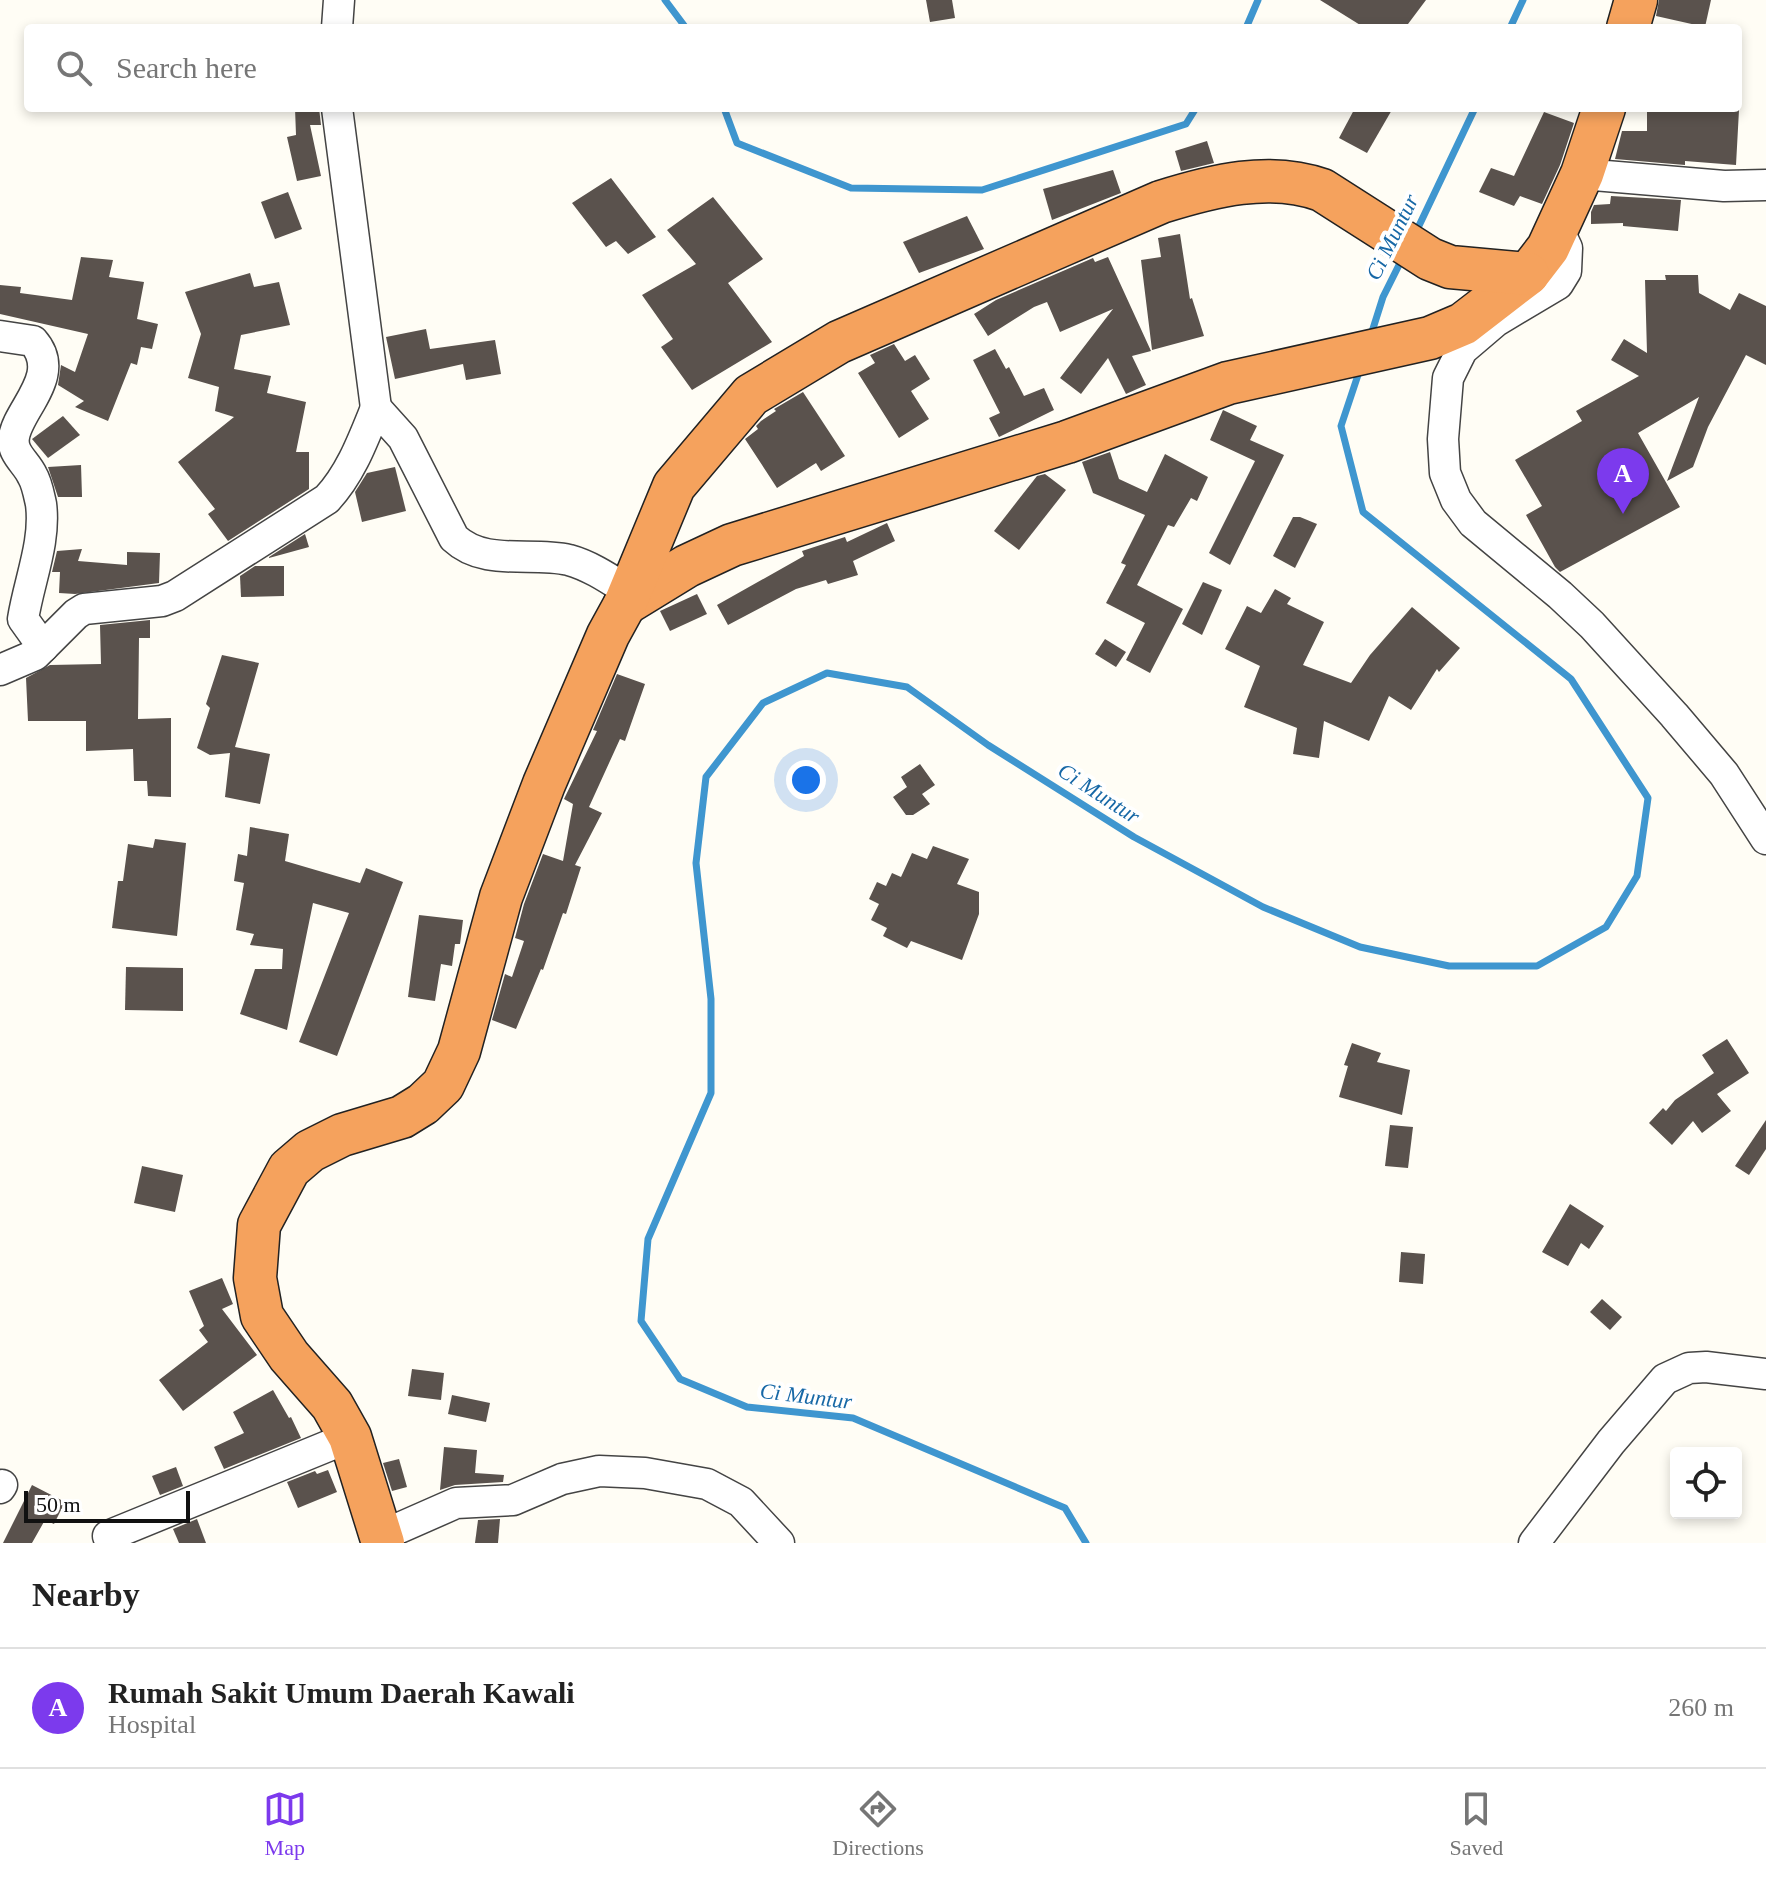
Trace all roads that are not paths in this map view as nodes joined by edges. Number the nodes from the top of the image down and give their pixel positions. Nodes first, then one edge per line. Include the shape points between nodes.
1 (339, 0) edge
2 (1636, 0) edge
3 (337, 24) edge
4 (1629, 24) edge
5 (338, 112) edge
6 (1603, 112) edge
7 (1582, 174) junction
8 (1766, 185) edge
9 (1558, 229) junction
10 (1528, 274) junction
11 (0, 336) edge
12 (376, 408) junction
13 (628, 598) junction
14 (43, 647) junction
15 (0, 670) edge
16 (1766, 839) edge
17 (1766, 1374) edge
18 (350, 1437) junction
19 (108, 1536) dead end
20 (382, 1539) edge
21 (779, 1543) edge
22 (1534, 1543) edge

1 - 3 street
2 - 4 highway
5 - 12 street
6 - 7 highway
7 - 8 street
7 - 9 highway
9 - 10 highway
9 - 16 street via 1567,248 1566,271 1558,284 1496,321 1462,350 1448,378 1445,473 1473,523 1622,655 1724,774
10 - 13 highway via 1463,324 1430,338 1228,383 1067,442 732,545
10 - 13 highway via 1450,267 1322,190 1289,181 1213,186 1161,202 839,342 751,395 674,486
11 - 14 street via 33,341 42,361 36,395 13,442 33,475 41,508 42,530 23,619
12 - 13 street via 403,438 464,548 569,560 588,567
12 - 14 street via 362,445 327,499 175,596 84,609
13 - 18 highway via 538,798 501,897 459,1051 443,1085 402,1117 310,1151 289,1169 259,1225 255,1278 262,1316 332,1405
14 - 15 street via 24,662
17 - 22 street via 1706,1367 1665,1379
18 - 19 street
18 - 20 highway
20 - 21 street via 456,1503 513,1500 562,1479 599,1471 707,1484 741,1502

